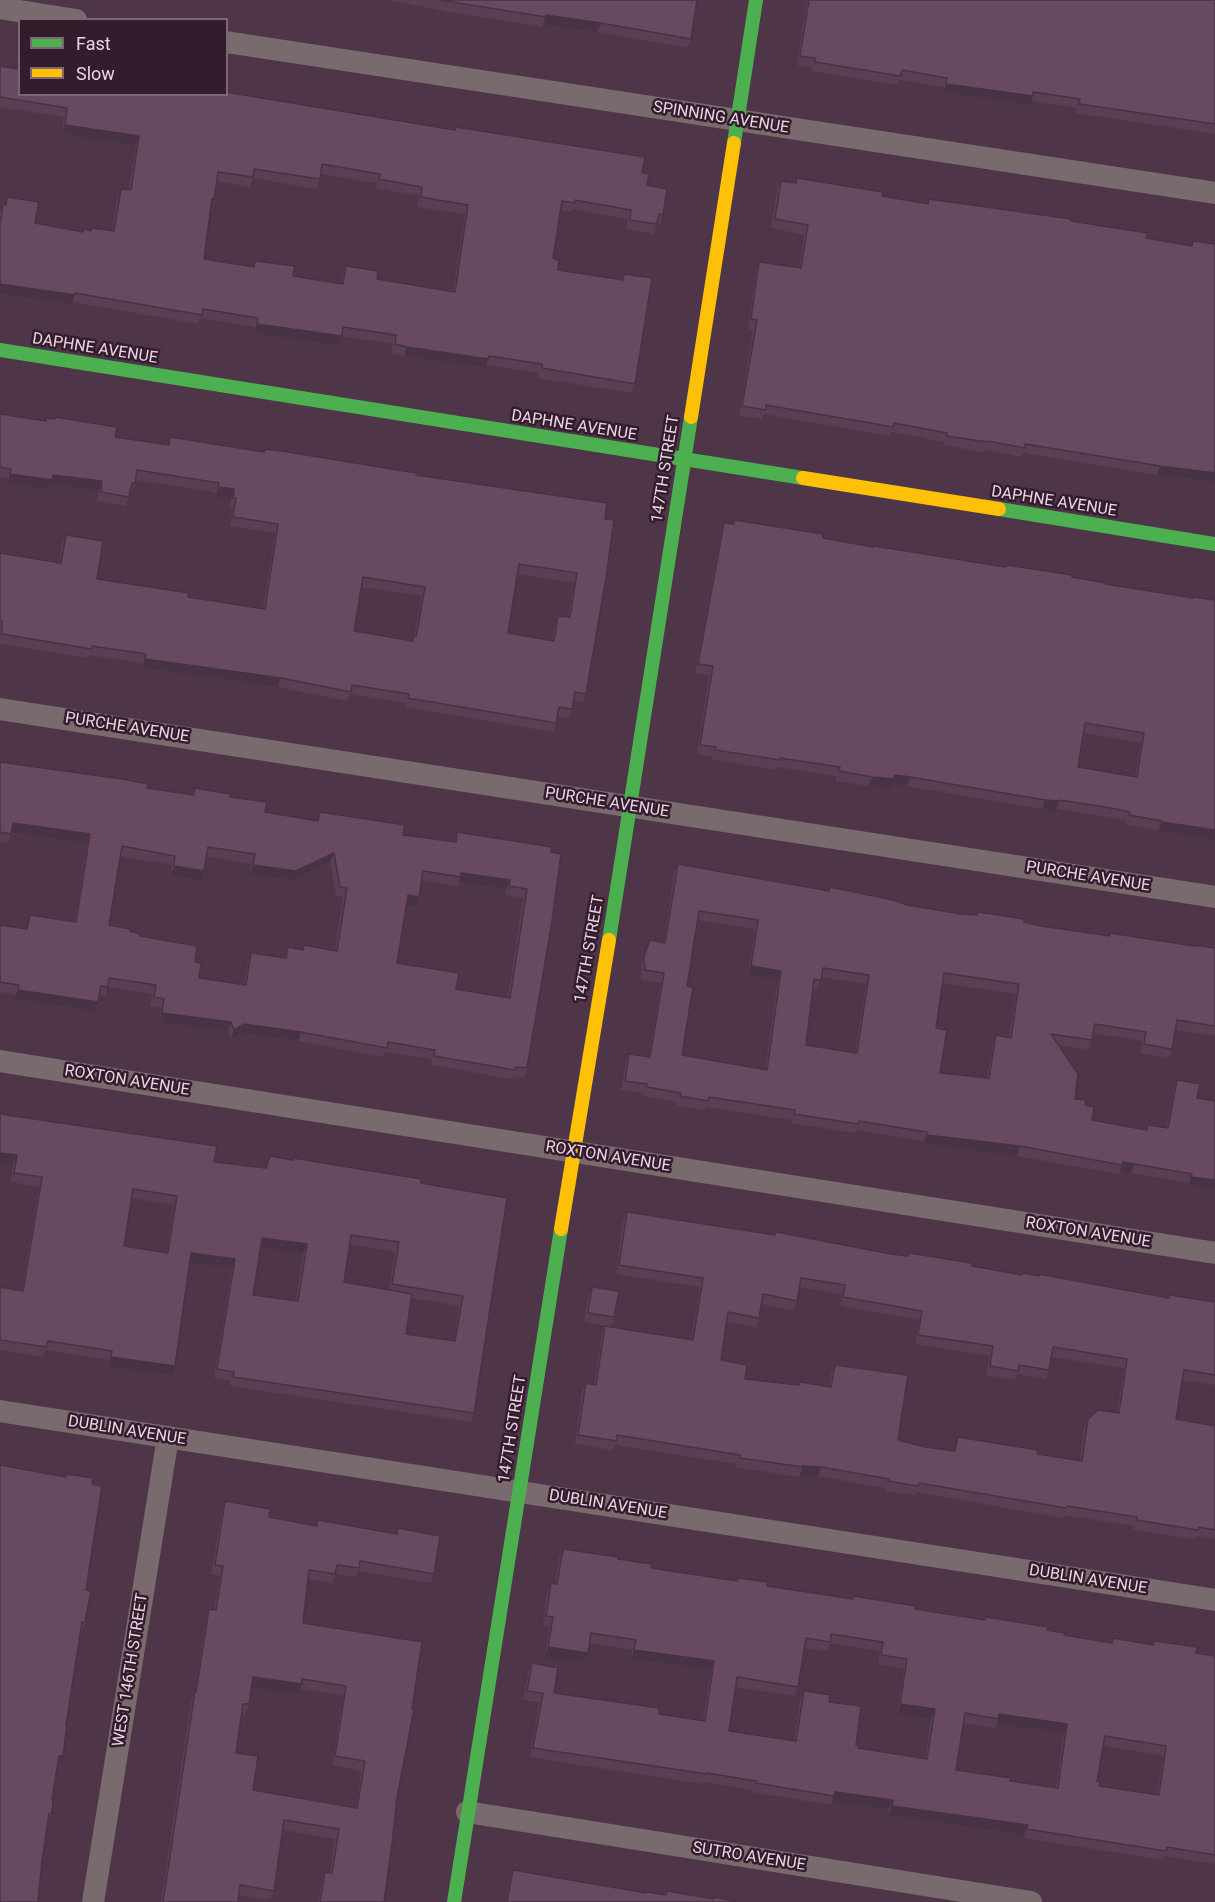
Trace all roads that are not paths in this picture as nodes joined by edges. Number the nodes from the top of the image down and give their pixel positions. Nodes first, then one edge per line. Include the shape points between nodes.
1 (756, 0) edge
2 (0, 8) edge
3 (63, 18) edge
4 (228, 42) edge
5 (738, 120) junction
6 (1215, 193) edge
7 (0, 350) edge
8 (683, 460) junction
9 (1215, 544) edge
10 (0, 709) edge
11 (631, 807) junction
12 (1215, 897) edge
13 (0, 1061) edge
14 (573, 1152) junction
15 (1215, 1253) edge
16 (0, 1411) edge
17 (168, 1437) junction
18 (520, 1492) junction
19 (1215, 1600) edge
20 (467, 1812) junction
21 (93, 1902) edge
22 (453, 1902) edge
23 (1031, 1902) edge

1 - 5 street, 147TH STREET
2 - 3 street
4 - 5 street, SPINNING AVENUE
5 - 6 street, SPINNING AVENUE
5 - 8 street, 147TH STREET
7 - 8 street, DAPHNE AVENUE
8 - 9 street, DAPHNE AVENUE
8 - 11 street, 147TH STREET
10 - 11 street, PURCHE AVENUE
11 - 12 street, PURCHE AVENUE
11 - 14 street, 147TH STREET
13 - 14 street, ROXTON AVENUE
14 - 15 street, ROXTON AVENUE
14 - 18 street, 147TH STREET
16 - 17 street, DUBLIN AVENUE
17 - 18 street, DUBLIN AVENUE
17 - 21 street, WEST 146TH STREET
18 - 19 street, DUBLIN AVENUE
18 - 20 street, 147TH STREET
20 - 22 street, 147TH STREET
20 - 23 street, SUTRO AVENUE

